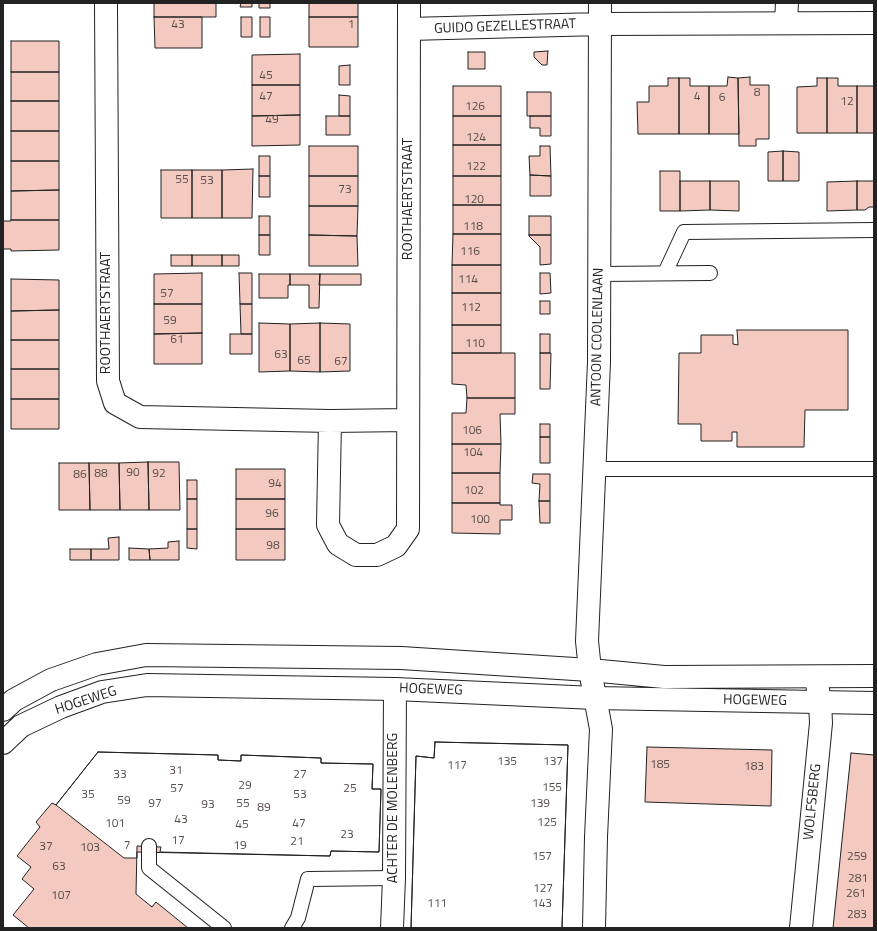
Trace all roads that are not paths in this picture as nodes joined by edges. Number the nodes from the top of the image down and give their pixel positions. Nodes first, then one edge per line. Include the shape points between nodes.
1 (106, 3) edge
2 (409, 3) edge
3 (600, 13) edge
4 (786, 13) edge
5 (874, 23) edge
6 (409, 30) junction
7 (874, 230) edge
8 (665, 273) junction
9 (710, 273) dead end
10 (600, 274) junction
11 (408, 420) junction
12 (330, 421) junction
13 (594, 469) junction
14 (874, 469) edge
15 (590, 670) junction
16 (874, 676) edge
17 (816, 677) junction
18 (395, 689) junction
19 (595, 698) junction
20 (820, 702) junction
21 (874, 703) edge
22 (3, 710) edge
23 (3, 743) edge
24 (149, 846) dead end
25 (394, 878) junction
26 (224, 928) edge
27 (292, 928) edge
28 (392, 928) edge
29 (594, 928) edge
30 (801, 928) edge

1 - 12 street, ROOTHAERTSTRAAT via 108,381 115,403 140,417
2 - 6 street, ROOTHAERTSTRAAT
3 - 4 street, GUIDO GEZELLESTRAAT
3 - 6 street, GUIDO GEZELLESTRAAT
3 - 10 street, ANTOON COOLENLAAN
4 - 5 street, GUIDO GEZELLESTRAAT
6 - 11 street, ROOTHAERTSTRAAT
7 - 8 lane via 684,232
8 - 9 lane
8 - 10 lane
10 - 13 street, ANTOON COOLENLAAN
11 - 12 street, ROOTHAERTSTRAAT
11 - 12 street, ROOTHAERTSTRAAT via 408,529 396,546 377,555 356,555 338,544 328,525
13 - 14 lane
13 - 15 street, ANTOON COOLENLAAN via 587,642
15 - 17 street, HOGEWEG via 664,677
15 - 19 street, ANTOON COOLENLAAN
15 - 22 street, HOGEWEG via 401,658 146,655 97,664 51,680 14,700
16 - 17 street, HOGEWEG
17 - 20 street, WOLFSBERG
18 - 19 street, HOGEWEG
18 - 23 street, HOGEWEG via 147,684 102,692 61,707 21,726
18 - 25 street, ACHTER DE MOLENBERG
19 - 20 street, HOGEWEG
19 - 29 street via 601,729
20 - 21 street, HOGEWEG
20 - 30 street, WOLFSBERG via 821,723
24 - 26 lane via 149,868
25 - 27 lane via 308,879 298,918
25 - 28 street, ACHTER DE MOLENBERG

